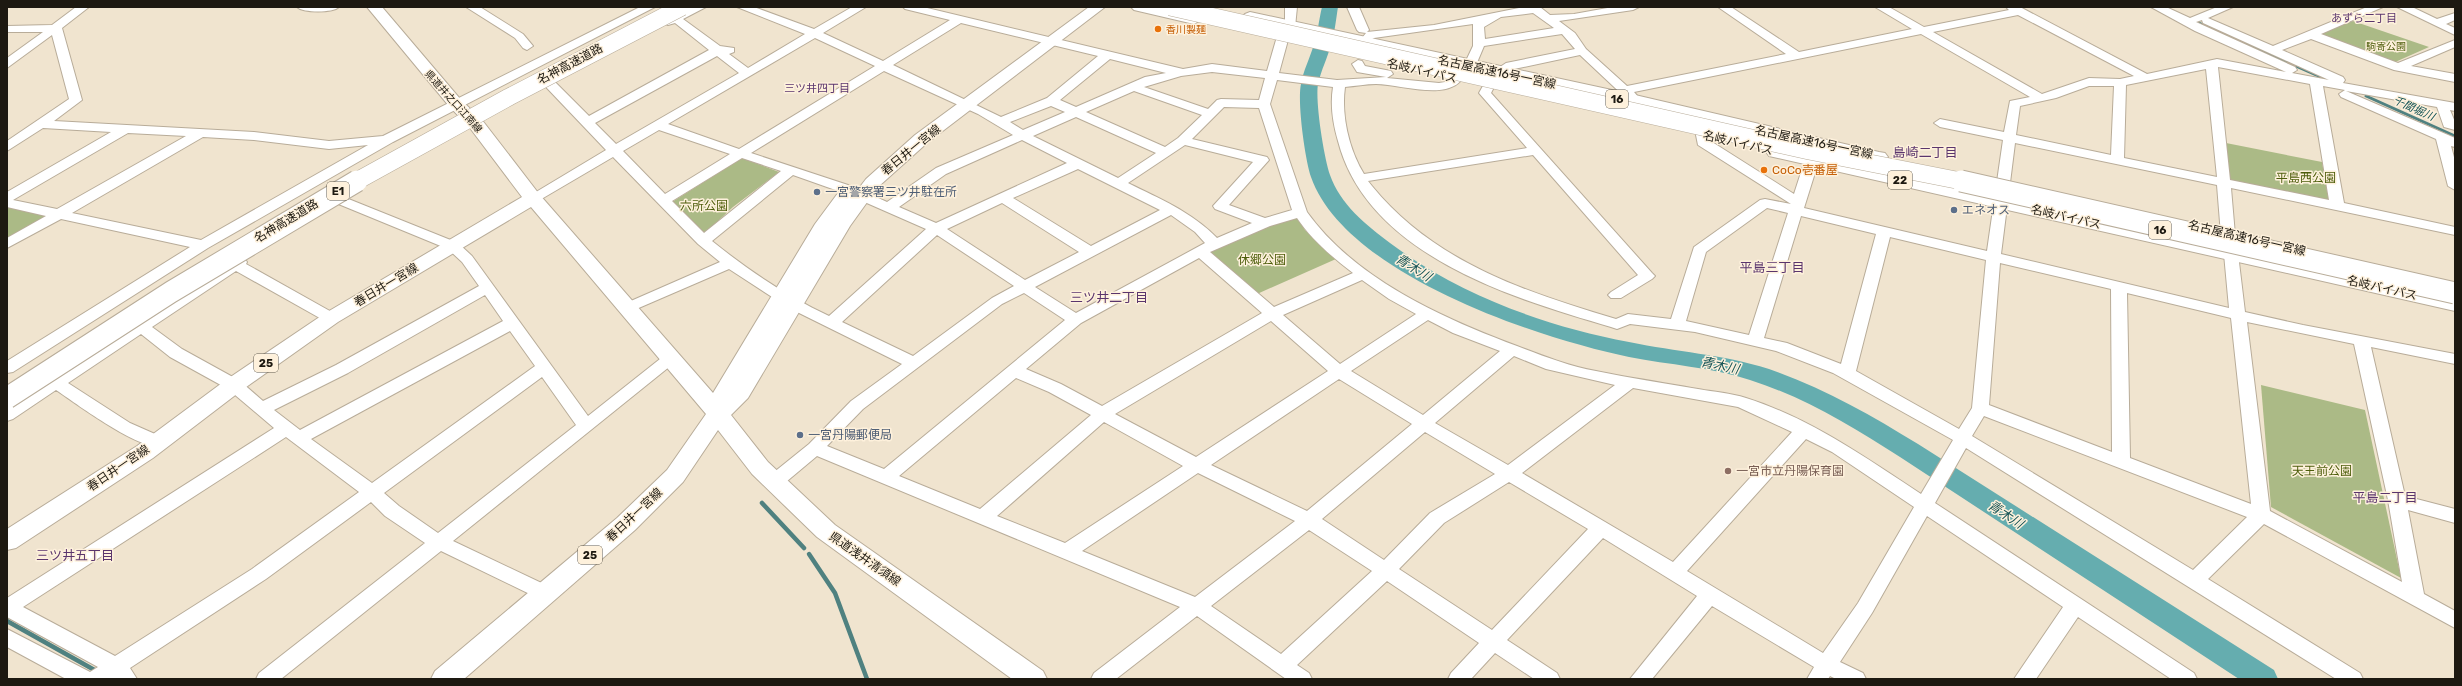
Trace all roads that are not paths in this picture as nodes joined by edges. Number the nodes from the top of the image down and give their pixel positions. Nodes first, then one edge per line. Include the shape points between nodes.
1 (82, 7) edge
2 (303, 7) edge
3 (333, 7) edge
4 (374, 7) edge
5 (472, 7) edge
6 (649, 7) edge
7 (700, 7) edge
8 (743, 7) edge
9 (860, 7) edge
10 (909, 7) edge
11 (1084, 7) edge
12 (1098, 7) edge
13 (1139, 7) edge
14 (1170, 7) edge
15 (1195, 7) edge
16 (1200, 7) edge
17 (1291, 7) edge
18 (1353, 7) edge
19 (1633, 7) edge
20 (1724, 7) edge
21 (1881, 7) edge
22 (2157, 7) edge
23 (2176, 7) edge
24 (2227, 7) edge
25 (2377, 7) edge
26 (2403, 7) edge
27 (2441, 7) edge
28 (1534, 8) edge
29 (2015, 9) edge
30 (766, 10) edge
31 (674, 11) edge
32 (2455, 12) edge
33 (2455, 16) edge
34 (960, 18) junction
35 (1549, 18) junction
36 (1484, 19) junction
37 (2194, 20) junction
38 (2438, 23) junction
39 (1295, 26) junction
40 (56, 28) junction
41 (7, 29) edge
42 (1564, 30) junction
43 (1922, 31) junction
44 (2455, 32) edge
45 (816, 33) junction
46 (2309, 34) junction
47 (1047, 40) junction
48 (1288, 41) junction
49 (1481, 43) junction
50 (2455, 43) edge
51 (1357, 45) junction
52 (527, 46) dead end
53 (724, 50) junction
54 (2273, 50) junction
55 (1582, 51) junction
56 (1107, 55) junction
57 (1797, 56) junction
58 (7, 64) edge
59 (1470, 64) junction
60 (885, 66) junction
61 (2212, 66) junction
62 (2398, 67) junction
63 (1500, 71) junction
64 (747, 73) junction
65 (1183, 73) junction
66 (1276, 77) junction
67 (2144, 77) junction
68 (2455, 78) edge
69 (1456, 79) junction
70 (2316, 82) junction
71 (2120, 83) junction
72 (549, 84) junction
73 (1339, 84) junction
74 (1415, 84) junction
75 (1134, 87) junction
76 (1488, 87) junction
77 (2359, 90) junction
78 (1630, 95) junction
79 (2041, 98) junction
80 (1051, 101) junction
81 (964, 102) junction
82 (455, 104) junction
83 (1264, 104) junction
84 (2442, 105) junction
85 (2455, 107) edge
86 (1078, 113) junction
87 (1211, 114) junction
88 (1002, 121) junction
89 (586, 122) junction
90 (1940, 123) dead end
91 (40, 124) junction
92 (476, 124) junction
93 (657, 125) junction
94 (2455, 126) edge
95 (125, 129) junction
96 (201, 133) junction
97 (1702, 135) junction
98 (1023, 136) junction
99 (2442, 137) junction
100 (2010, 138) junction
101 (388, 139) junction
102 (1183, 140) junction
103 (2455, 143) edge
104 (7, 147) edge
105 (614, 150) junction
106 (1536, 151) junction
107 (1164, 152) junction
108 (741, 154) junction
109 (1812, 160) junction
110 (2117, 160) junction
111 (1864, 162) junction
112 (1077, 164) junction
113 (790, 171) junction
114 (1358, 179) junction
115 (2222, 182) junction
116 (1118, 184) junction
117 (2455, 186) edge
118 (855, 193) junction
119 (2001, 194) junction
120 (1002, 197) junction
121 (7, 198) edge
122 (533, 198) junction
123 (341, 200) junction
124 (663, 202) junction
125 (7, 203) edge
126 (1796, 206) junction
127 (2337, 206) junction
128 (889, 207) junction
129 (1170, 210) junction
130 (1300, 212) junction
131 (60, 214) junction
132 (1265, 223) junction
133 (936, 228) junction
134 (1884, 231) junction
135 (2455, 231) edge
136 (2228, 235) junction
137 (703, 241) junction
138 (7, 244) edge
139 (203, 245) junction
140 (453, 246) junction
141 (1208, 248) junction
142 (1090, 252) junction
143 (2231, 254) junction
144 (1993, 258) junction
145 (731, 263) junction
146 (236, 265) junction
147 (1363, 274) junction
148 (1024, 286) junction
149 (2455, 286) edge
150 (487, 288) junction
151 (2119, 288) junction
152 (2455, 293) edge
153 (1616, 295) dead end
154 (2455, 296) edge
155 (787, 300) junction
156 (2455, 304) edge
157 (629, 307) junction
158 (1271, 314) junction
159 (1426, 314) junction
160 (2237, 316) junction
161 (331, 318) junction
162 (1076, 320) junction
163 (512, 323) junction
164 (831, 323) junction
165 (1677, 324) junction
166 (140, 326) junction
167 (1755, 340) junction
168 (2361, 340) junction
169 (1510, 351) junction
170 (671, 359) junction
171 (2455, 359) edge
172 (912, 362) junction
173 (7, 368) edge
174 (543, 368) junction
175 (1015, 371) junction
176 (1338, 371) junction
177 (1847, 372) junction
178 (7, 382) edge
179 (55, 382) junction
180 (1631, 382) junction
181 (234, 385) junction
182 (7, 398) edge
183 (1980, 408) junction
184 (261, 410) junction
185 (1102, 414) junction
186 (7, 415) edge
187 (718, 415) junction
188 (1422, 424) junction
189 (585, 425) junction
190 (1804, 430) junction
191 (292, 434) junction
192 (158, 442) junction
193 (1960, 443) junction
194 (815, 448) junction
195 (2120, 462) junction
196 (1198, 466) junction
197 (1509, 474) junction
198 (886, 477) junction
199 (774, 482) junction
200 (372, 492) junction
201 (1927, 499) junction
202 (2397, 500) junction
203 (2261, 515) junction
204 (2455, 516) edge
205 (982, 518) junction
206 (1309, 520) junction
207 (1600, 529) junction
208 (7, 541) edge
209 (438, 542) junction
210 (1066, 552) junction
211 (1385, 571) junction
212 (1674, 573) junction
213 (2195, 580) junction
214 (545, 593) junction
215 (1709, 596) junction
216 (2415, 598) junction
217 (2076, 604) junction
218 (1197, 606) junction
219 (7, 608) edge
220 (2455, 620) edge
221 (7, 637) edge
222 (1494, 643) junction
223 (1283, 665) junction
224 (1822, 672) edge
225 (121, 673) edge
226 (84, 679) edge
227 (96, 679) edge
228 (266, 679) edge
229 (445, 679) edge
230 (1033, 679) edge
231 (1101, 679) edge
232 (1302, 679) edge
233 (1458, 679) edge
234 (1550, 679) edge
235 (1640, 679) edge
236 (1856, 679) edge
237 (2024, 679) edge
238 (2188, 679) edge
239 (2353, 679) edge

1 - 40 street
2 - 3 street
4 - 82 main road, 県道井之口江南線
5 - 52 street via 520,36
6 - 82 street
7 - 31 street
8 - 30 street
9 - 45 street
10 - 34 street
11 - 47 main road, 春日井一宮線 / 25
12 - 47 main road, 春日井一宮線 / 25
13 - 48 highway, 名岐バイパス / 22
14 - 111 highway, 名古屋高速16号一宮線 / 16, bridge
15 - 149 highway, 名古屋高速16号一宮線 / 16 via 2047,192
16 - 39 highway, 名岐バイパス / 22
17 - 39 street
18 - 51 street
19 - 35 street via 1574,17
20 - 57 street
21 - 43 street
22 - 37 street
23 - 37 street
24 - 37 street
25 - 46 street
26 - 38 street
27 - 32 street
28 - 35 street
28 - 36 street via 1497,14
29 - 43 street
29 - 67 street
30 - 45 street
31 - 53 street
31 - 72 street
31 - 178 highway, 名神高速道路 / E1 via 518,80 301,200 190,266
31 - 182 highway, 名神高速道路 / E1, bridge via 456,124 311,206 128,318
33 - 38 street
34 - 47 street
34 - 60 street
35 - 42 street
36 - 49 street via 1478,26
36 - 51 street via 1370,35
37 - 54 street
37 - 70 street via 2191,24 2199,29
38 - 44 street
39 - 51 highway, 名岐バイパス / 22
40 - 41 street
40 - 58 street
40 - 91 street via 76,100
42 - 49 street
42 - 55 street
43 - 57 street
43 - 79 street
45 - 60 street
45 - 64 street
46 - 54 street
46 - 62 street
47 - 56 street
47 - 81 main road, 春日井一宮線 / 25
48 - 51 highway, 名岐バイパス / 22
48 - 66 street
49 - 59 street
50 - 62 street
51 - 59 highway, 名岐バイパス / 22
51 - 69 highway, 名岐バイパス / 22
51 - 74 street via 1361,69 1410,78
53 - 64 street
53 - 89 street
54 - 77 street
55 - 63 street via 1510,66
55 - 78 street
56 - 65 street
56 - 80 street
57 - 78 street
59 - 63 highway, 名岐バイパス / 22
60 - 81 street
60 - 108 street
61 - 67 street
61 - 70 street via 2222,64
61 - 115 street via 2218,109
62 - 68 street
63 - 78 highway, 名岐バイパス / 22
64 - 93 street
65 - 66 street via 1212,68
65 - 75 street via 1149,80
66 - 73 street
66 - 83 street
67 - 71 street
69 - 74 street via 1449,85 1439,87
69 - 76 highway, 名岐バイパス / 22
70 - 77 street
70 - 99 street
70 - 127 street
71 - 79 street via 2088,82
71 - 110 street
72 - 89 street
72 - 92 street
73 - 74 street via 1376,80
73 - 114 street via 1339,119 1347,154
75 - 86 street
75 - 87 street
76 - 97 highway, 名岐バイパス / 22
76 - 106 street via 1485,93
77 - 84 street
78 - 119 highway, 名岐バイパス / 22
79 - 100 street via 2014,104
80 - 86 street
80 - 88 street
81 - 88 street
81 - 118 main road, 春日井一宮線 / 25
82 - 92 main road, 県道井之口江南線
82 - 101 street
83 - 87 street via 1221,102
83 - 130 street
84 - 85 street
84 - 94 street via 2449,124
86 - 98 street
86 - 107 street
87 - 102 street
88 - 98 street
89 - 105 street
90 - 100 street
91 - 95 street
91 - 104 street
92 - 122 main road, 県道井之口江南線
92 - 123 street
93 - 105 street
93 - 108 street
95 - 96 street
95 - 121 street
96 - 101 street via 329,145
96 - 131 street
97 - 109 highway, 名岐バイパス / 22
97 - 126 street via 1703,142
98 - 112 street
98 - 128 street via 941,171
99 - 103 street
99 - 117 street
100 - 110 street
100 - 119 street
101 - 139 street
102 - 107 street
102 - 132 street via 1262,160 1220,206
105 - 122 street
105 - 124 street
106 - 114 street
106 - 153 street via 1647,276
107 - 116 street
108 - 113 street
108 - 124 street
109 - 119 highway, 名岐バイパス / 22
109 - 126 street
110 - 115 street
111 - 152 highway, bridge via 1948,178
111 - 154 highway, 16, bridge
112 - 116 street
112 - 120 street
113 - 118 street
113 - 137 street
114 - 165 street via 1393,218 1428,247 1480,278 1617,324 1628,319
115 - 127 street
115 - 136 street
116 - 129 street
118 - 128 street
118 - 155 main road, 春日井一宮線 / 25
119 - 136 highway, 名岐バイパス / 22
119 - 143 highway, 名岐バイパス / 22
119 - 144 street
120 - 133 street
120 - 142 street
122 - 140 main road, 春日井一宮線 / 25
122 - 157 main road
123 - 140 street
123 - 146 street
124 - 137 street
125 - 131 street
126 - 134 street
126 - 165 street via 1765,203 1699,250
126 - 167 street
127 - 135 street
128 - 133 street
129 - 141 street via 1200,229
129 - 142 street
130 - 132 street
130 - 147 street via 1312,229
131 - 138 street
131 - 139 street
132 - 141 street
133 - 148 street
133 - 164 street
134 - 144 street
134 - 177 street
136 - 149 highway, 名岐バイパス / 22
137 - 145 street
139 - 173 street
140 - 150 street via 467,259
140 - 161 main road, 春日井一宮線 / 25
141 - 158 street
141 - 162 street
142 - 148 street
143 - 156 highway, 名岐バイパス / 22
143 - 160 street
144 - 151 street
144 - 183 street
145 - 155 street
145 - 157 street
146 - 161 street
146 - 166 street
147 - 158 street
147 - 159 street
148 - 162 street
148 - 172 street
150 - 163 street
150 - 184 street via 342,369
151 - 160 street
151 - 195 street
155 - 164 street
155 - 187 main road, 春日井一宮線 / 25 via 740,393
157 - 170 main road
158 - 176 street
158 - 185 street
159 - 169 street
159 - 176 street
160 - 168 street
160 - 203 street
161 - 181 main road, 春日井一宮線 / 25
162 - 175 street
163 - 174 street
163 - 191 street
164 - 172 street
165 - 167 street
166 - 179 street
166 - 181 street via 176,353
167 - 177 street via 1782,347
168 - 171 street
168 - 202 street
169 - 180 street via 1552,365
169 - 188 street
170 - 187 main road
170 - 189 street
172 - 194 street via 857,405
174 - 189 street
174 - 200 street
175 - 185 street via 1055,388
175 - 198 street
176 - 188 street
176 - 196 street
177 - 193 street via 1910,407
179 - 186 street
179 - 192 street via 124,427
180 - 190 street via 1741,402
180 - 197 street
181 - 184 street
181 - 192 main road, 春日井一宮線 / 25
183 - 193 street
183 - 195 street
184 - 191 street
185 - 196 street
185 - 205 street
187 - 199 main road, 県道浅井清須線
187 - 214 main road, 春日井一宮線 / 25 via 675,476 626,524
188 - 197 street
188 - 206 street
189 - 209 street
190 - 201 street
190 - 212 street
191 - 200 street
191 - 219 street
192 - 208 main road, 春日井一宮線 / 25
193 - 201 street
193 - 213 street via 2061,497
194 - 198 street
194 - 199 street
195 - 203 street
196 - 206 street
196 - 210 street
197 - 207 street
197 - 211 street via 1437,518
198 - 205 street
199 - 230 main road, 県道浅井清須線 via 826,532
200 - 209 street via 392,511
200 - 225 street
201 - 217 street
201 - 224 street via 1865,608
202 - 204 street
202 - 216 street
203 - 213 street
203 - 216 street
205 - 210 street
206 - 211 street
206 - 218 street
207 - 212 street
207 - 222 street
209 - 214 street
209 - 228 street
210 - 218 street
211 - 222 street
211 - 223 street
212 - 215 street
213 - 239 street
214 - 229 main road, 春日井一宮線 / 25
215 - 224 street
215 - 235 street
216 - 220 street
217 - 237 street
217 - 238 street
218 - 223 street
218 - 231 street
219 - 225 street
221 - 226 street
222 - 233 street
222 - 234 street
223 - 232 street
224 - 236 street
225 - 227 street

